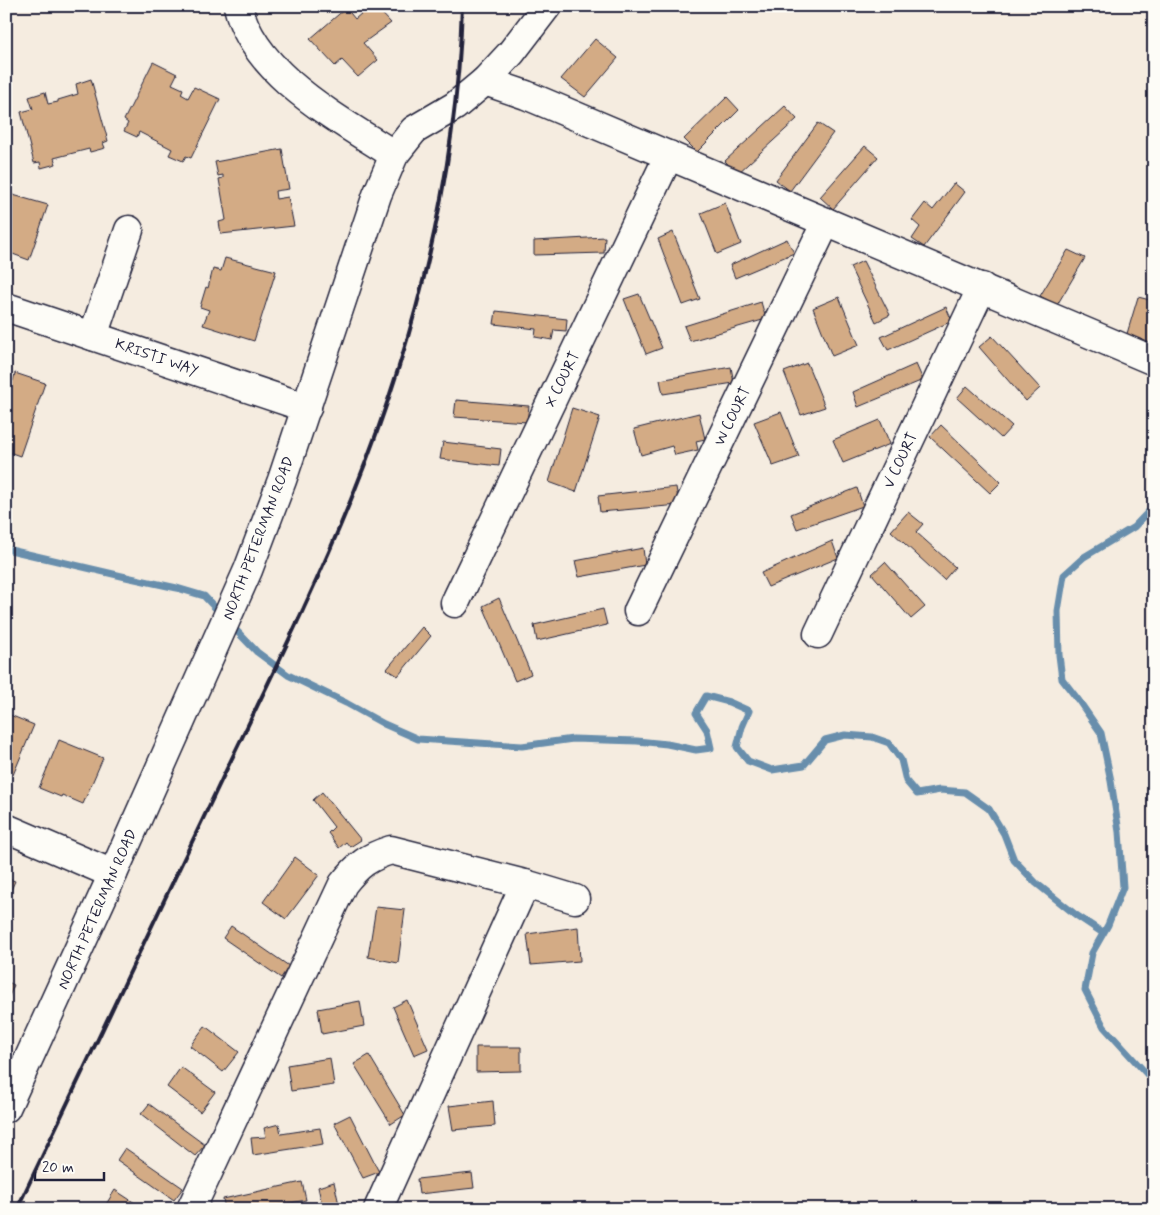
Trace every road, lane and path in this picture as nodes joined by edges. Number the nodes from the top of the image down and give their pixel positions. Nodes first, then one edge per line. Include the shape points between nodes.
1 (238, 6) edge
2 (547, 6) edge
3 (485, 81) junction
4 (394, 155) junction
5 (669, 155) junction
6 (826, 222) junction
7 (128, 230) dead end
8 (982, 287) junction
9 (6, 307) edge
10 (93, 336) junction
11 (1154, 361) edge
12 (307, 408) junction
13 (455, 603) dead end
14 (638, 610) dead end
15 (818, 634) dead end
16 (6, 828) edge
17 (113, 874) junction
18 (525, 884) junction
19 (575, 898) dead end
20 (6, 1108) edge
21 (191, 1209) edge
22 (378, 1209) edge

1 - 4 street via 259,51 284,79
2 - 3 street, NORTH PETERMAN ROAD
3 - 4 street, NORTH PETERMAN ROAD via 455,106 414,130
3 - 5 street
4 - 12 street, NORTH PETERMAN ROAD via 377,195
5 - 6 street
5 - 13 street, X COURT
6 - 8 street
6 - 14 street, W COURT
7 - 10 street
8 - 11 street
8 - 15 street, V COURT
9 - 10 street, KRISTI WAY
10 - 12 street, KRISTI WAY
12 - 17 street, NORTH PETERMAN ROAD via 266,526
16 - 17 street
17 - 20 street, NORTH PETERMAN ROAD
18 - 19 street
18 - 21 street via 391,850 374,855 356,868 343,884
18 - 22 street

